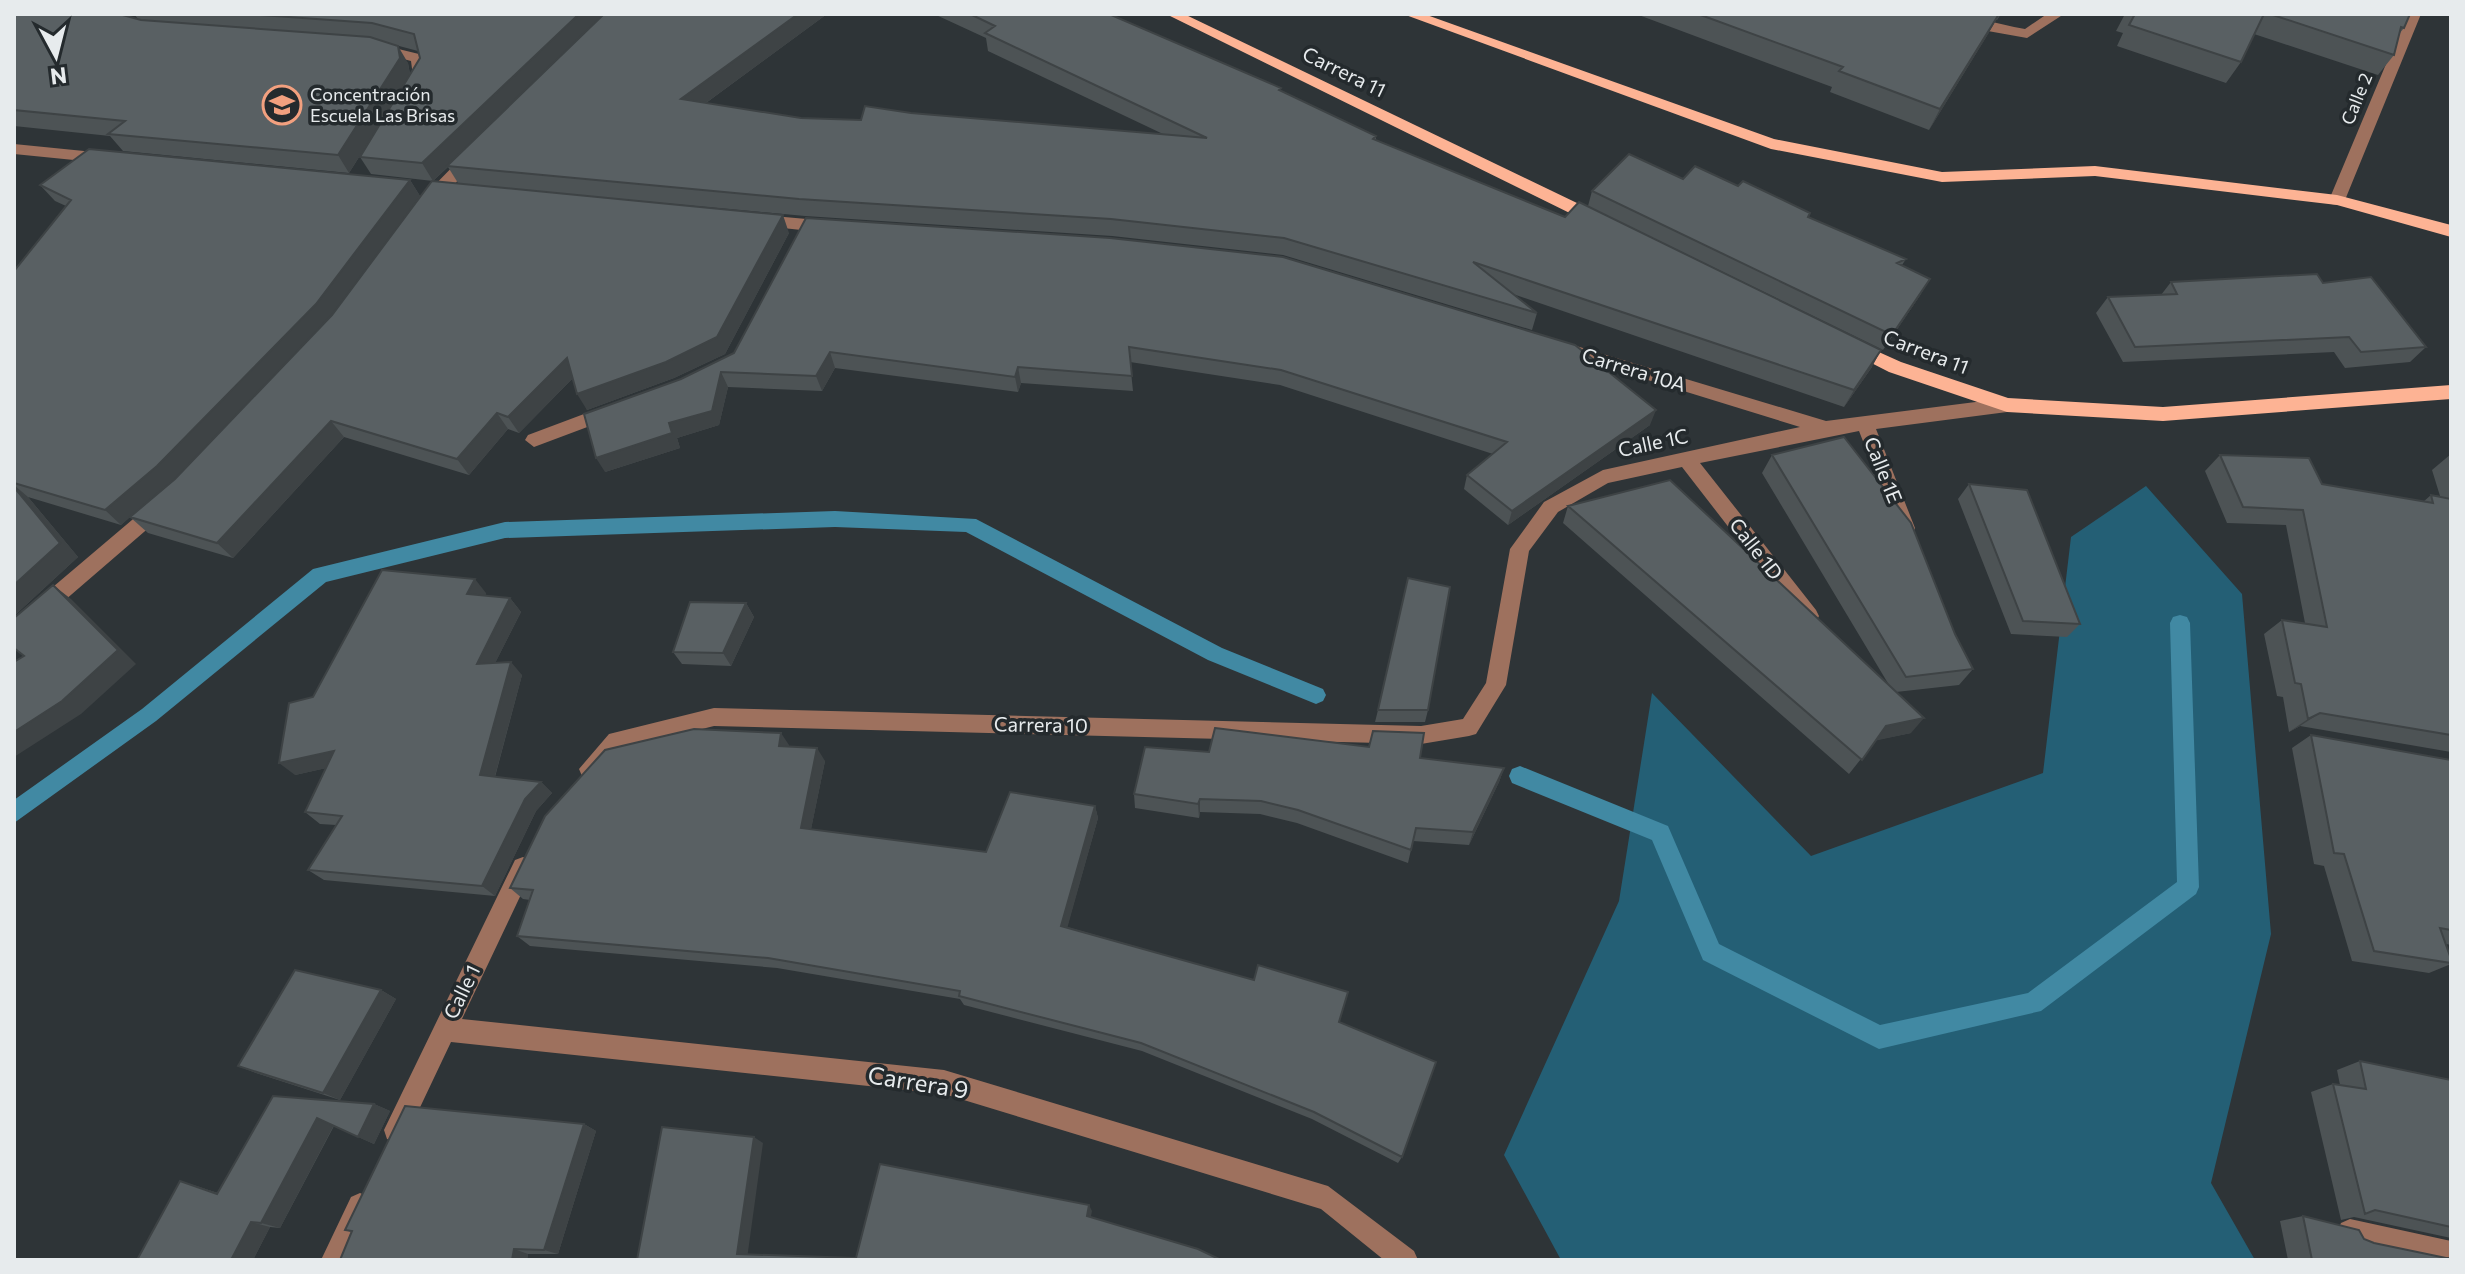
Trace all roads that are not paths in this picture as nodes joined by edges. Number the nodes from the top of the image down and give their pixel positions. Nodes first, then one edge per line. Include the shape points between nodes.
1 (1173, 14) edge
2 (1410, 14) edge
3 (1945, 14) edge
4 (2057, 14) edge
5 (2414, 14) edge
6 (367, 47) edge
7 (404, 102) edge
8 (482, 146) edge
9 (14, 149) edge
10 (123, 160) edge
11 (430, 190) junction
12 (467, 193) edge
13 (2337, 200) junction
14 (419, 215) edge
15 (744, 219) edge
16 (851, 228) edge
17 (1615, 229) edge
18 (2451, 231) edge
19 (1839, 340) edge
20 (1540, 342) edge
21 (2451, 392) edge
22 (2007, 405) junction
23 (622, 407) edge
24 (1865, 424) junction
25 (1827, 428) junction
26 (534, 440) dead end
27 (1686, 458) junction
28 (170, 498) edge
29 (1915, 551) edge
30 (1818, 627) edge
31 (14, 632) edge
32 (1469, 727) joint
33 (576, 785) edge
34 (533, 847) edge
35 (444, 1029) junction
36 (386, 1151) edge
37 (373, 1178) edge
38 (2350, 1232) edge
39 (2451, 1254) edge
40 (334, 1260) edge
41 (1405, 1260) edge

1 - 17 main road, Carrera 11
2 - 13 main road via 1771,144 1942,177 2095,171
3 - 4 street via 2027,34
5 - 13 street, Calle 2
6 - 7 street via 418,58 420,76
8 - 11 street
9 - 10 street
11 - 12 street
11 - 14 street
13 - 18 main road
15 - 16 street via 801,232
19 - 22 main road, Carrera 11 via 1895,367
20 - 25 street, Carrera 10A
21 - 22 main road, Carrera 11 via 2163,414
22 - 24 street, Calle 1C
23 - 26 street
24 - 25 street, Calle 1C
24 - 29 street, Calle 1E
25 - 27 street, Calle 1C
27 - 30 street, Calle 1D
27 - 32 street, Calle 1C via 1603,477 1551,507 1520,549 1496,685
28 - 31 street
32 - 33 street, Carrera 10 via 1421,735 714,717 616,741
34 - 35 street, Calle 1
35 - 36 street, Calle 1
35 - 41 street, Carrera 9 via 944,1082 1328,1199
37 - 40 street
38 - 39 street

